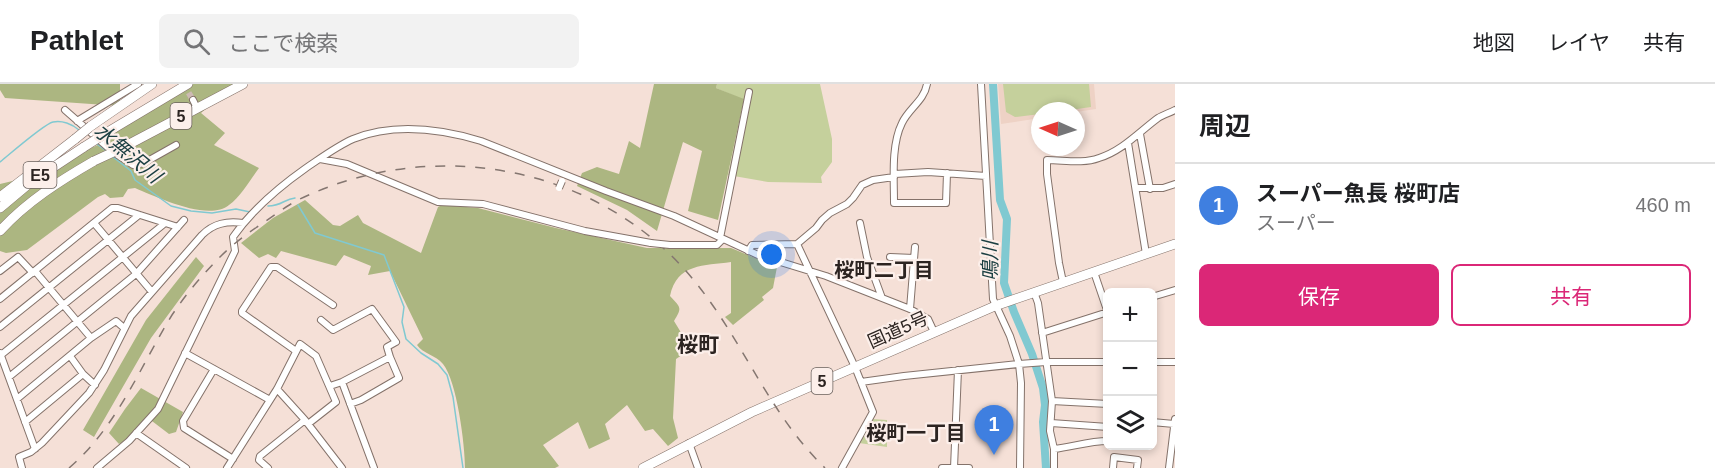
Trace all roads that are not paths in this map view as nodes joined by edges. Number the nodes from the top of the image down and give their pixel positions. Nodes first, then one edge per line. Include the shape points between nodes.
1 (138, 84) edge
2 (152, 84) edge
3 (188, 84) edge
4 (243, 84) edge
5 (927, 84) edge
6 (981, 84) edge
7 (749, 93) dead end
8 (65, 110) dead end
9 (1175, 110) edge
10 (77, 121) junction
11 (1140, 134) junction
12 (1128, 143) junction
13 (176, 145) dead end
14 (320, 159) junction
15 (947, 173) junction
16 (895, 175) junction
17 (986, 176) junction
18 (1175, 184) edge
19 (1136, 188) junction
20 (1150, 189) junction
21 (0, 197) edge
22 (0, 208) edge
23 (139, 215) junction
24 (184, 220) dead end
25 (94, 223) junction
26 (243, 223) junction
27 (860, 223) dead end
28 (164, 224) junction
29 (178, 227) junction
30 (0, 231) edge
31 (721, 239) junction
32 (108, 240) junction
33 (797, 244) junction
34 (1175, 244) edge
35 (915, 247) dead end
36 (748, 251) junction
37 (1146, 254) junction
38 (122, 257) junction
39 (890, 257) dead end
40 (914, 258) junction
41 (810, 270) junction
42 (0, 271) edge
43 (34, 272) junction
44 (1094, 272) junction
45 (136, 274) junction
46 (1063, 282) junction
47 (49, 288) junction
48 (1175, 290) edge
49 (152, 292) junction
50 (1034, 292) junction
51 (1157, 295) edge
52 (882, 298) junction
53 (0, 299) edge
54 (1103, 300) edge
55 (64, 305) junction
56 (333, 305) dead end
57 (995, 306) junction
58 (910, 309) junction
59 (1103, 314) edge
60 (321, 320) dead end
61 (78, 322) junction
62 (0, 327) edge
63 (124, 328) junction
64 (934, 332) junction
65 (1042, 333) junction
66 (91, 338) junction
67 (296, 351) junction
68 (185, 353) junction
69 (0, 354) edge
70 (70, 356) junction
71 (390, 357) junction
72 (1046, 362) junction
73 (1103, 362) edge
74 (1157, 362) edge
75 (1175, 362) edge
76 (1019, 364) junction
77 (855, 367) junction
78 (214, 369) junction
79 (958, 370) junction
80 (84, 374) junction
81 (9, 377) junction
82 (342, 382) junction
83 (861, 382) junction
84 (95, 385) junction
85 (330, 386) junction
86 (278, 389) junction
87 (16, 399) junction
88 (270, 400) junction
89 (1052, 401) junction
90 (350, 404) junction
91 (1103, 404) edge
92 (1175, 421) edge
93 (25, 422) junction
94 (307, 422) junction
95 (1157, 422) edge
96 (1051, 423) junction
97 (1103, 427) edge
98 (136, 433) junction
99 (1103, 441) edge
100 (689, 443) junction
101 (35, 449) junction
102 (1054, 449) junction
103 (233, 459) junction
104 (22, 468) edge
105 (97, 468) edge
106 (186, 468) edge
107 (227, 468) edge
108 (268, 468) edge
109 (342, 468) edge
110 (374, 468) edge
111 (643, 468) edge
112 (698, 468) edge
113 (842, 468) edge
114 (942, 468) edge
115 (954, 468) edge
116 (969, 468) edge
117 (1020, 468) edge
118 (1054, 468) edge
119 (1113, 468) edge
120 (1137, 468) edge
121 (1169, 468) edge

1 - 10 street
2 - 21 highway, 5, bridge
3 - 22 highway, E5, bridge via 84,147
4 - 30 highway, 5, bridge via 195,104 94,161 44,194
5 - 16 street via 923,97 897,134
6 - 17 street
7 - 31 street
8 - 10 street
9 - 11 street
10 - 13 street via 133,165
11 - 12 street
11 - 20 street
12 - 19 street
12 - 46 street via 1091,160 1047,160
14 - 26 street via 285,182
14 - 31 street, bridge via 347,164 438,202 483,204 641,243 717,245
14 - 31 street via 353,139 379,132 462,135 674,216
15 - 16 street
15 - 16 street via 946,202 894,203
15 - 17 street
16 - 33 street via 862,185 847,204 830,213
17 - 57 street
18 - 20 street
19 - 20 street
19 - 37 street
23 - 25 street via 112,208
23 - 28 street
23 - 32 street
24 - 29 street
25 - 32 street
25 - 43 street
26 - 49 street via 222,223 208,229
26 - 68 street via 233,237 235,251
27 - 52 street
28 - 29 street
28 - 38 street
29 - 45 street
31 - 36 street
32 - 38 street
32 - 47 street
33 - 36 street via 752,245
33 - 41 street
34 - 37 highway, 国道5号 / 5
35 - 40 street
36 - 41 street
37 - 44 highway, 国道5号 / 5
38 - 45 street
38 - 55 street
39 - 40 street
40 - 58 street
41 - 52 street
41 - 77 street
42 - 43 street via 18,257
43 - 47 street
43 - 53 street
44 - 46 highway, 国道5号 / 5
44 - 54 street
45 - 49 street
45 - 61 street
46 - 50 highway, 国道5号 / 5
47 - 55 street
47 - 62 street
48 - 51 street
49 - 63 street
50 - 57 highway, 国道5号 / 5
50 - 65 street
52 - 58 street
55 - 61 street
55 - 69 street
56 - 67 street via 277,267 271,267 242,313
57 - 64 highway, 国道5号 / 5
57 - 76 street
58 - 64 street via 928,319
59 - 65 street
60 - 71 street via 333,330 372,309 396,342 387,347
61 - 66 street
61 - 81 street
63 - 66 street via 116,321
63 - 84 street
64 - 77 highway, 国道5号 / 5
65 - 72 street
66 - 70 street
67 - 85 street via 300,344 316,356
67 - 86 street
68 - 78 street
68 - 98 street via 158,409
69 - 81 street
70 - 80 street
70 - 87 street
71 - 82 street
71 - 90 street via 399,378
72 - 73 street
72 - 76 street
72 - 89 street
74 - 75 street
76 - 79 street
76 - 117 street
77 - 83 street
77 - 100 highway, 国道5号 / 5
78 - 88 street
78 - 103 street via 183,424
79 - 83 street
79 - 115 street
80 - 84 street
80 - 93 street
81 - 87 street
82 - 85 street
82 - 90 street
83 - 113 street via 873,412
84 - 101 street
85 - 94 street via 336,402
86 - 88 street
86 - 94 street
87 - 93 street
88 - 103 street
89 - 91 street
89 - 96 street
90 - 110 street
92 - 95 street
92 - 121 street
93 - 101 street
94 - 108 street via 260,456 259,460
94 - 109 street
96 - 97 street
96 - 102 street
98 - 105 street
98 - 106 street
99 - 102 street
100 - 111 highway, 国道5号 / 5
100 - 112 street
101 - 104 street via 19,457
102 - 118 street
103 - 107 street
114 - 115 street
115 - 116 street
119 - 120 street via 1114,457 1138,460

